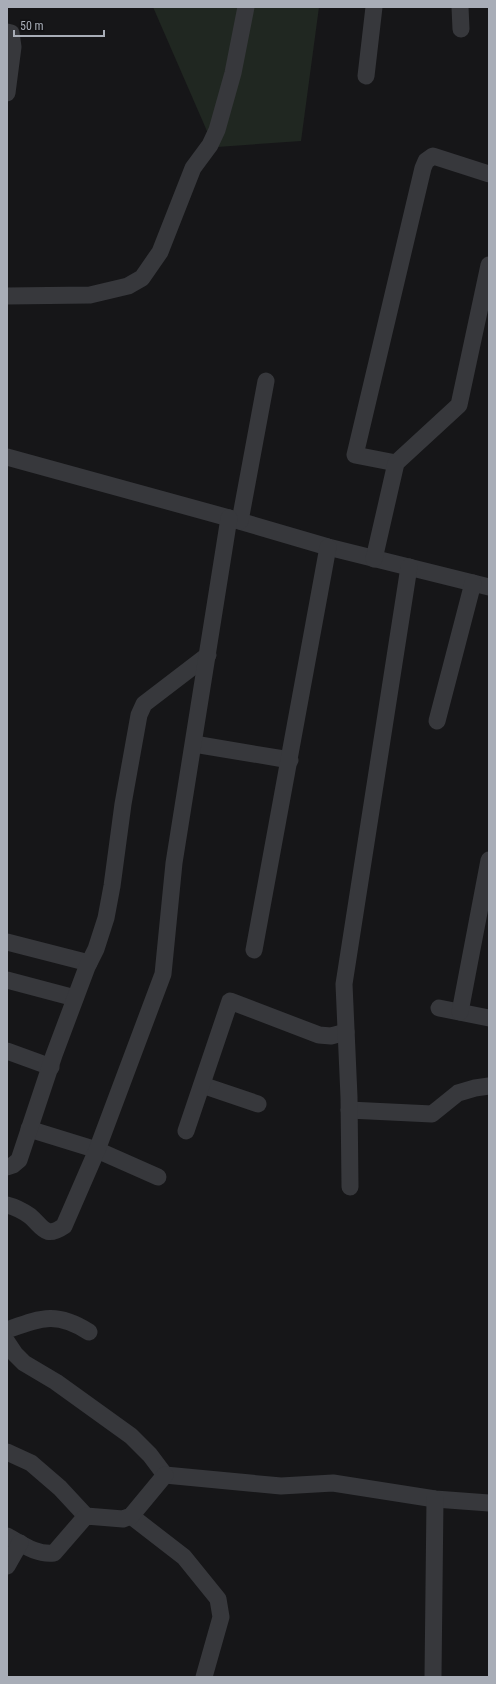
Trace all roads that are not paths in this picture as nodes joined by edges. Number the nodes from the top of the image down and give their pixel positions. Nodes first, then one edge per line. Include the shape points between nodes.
1 (246, 7) edge
2 (374, 7) edge
3 (460, 7) edge
4 (461, 29) dead end
5 (7, 32) edge
6 (366, 76) dead end
7 (7, 93) edge
8 (489, 174) edge
9 (489, 265) edge
10 (7, 296) edge
11 (266, 380) dead end
12 (7, 457) edge
13 (396, 463) junction
14 (235, 520) junction
15 (328, 547) junction
16 (374, 559) junction
17 (409, 568) junction
18 (481, 585) edge
19 (208, 656) junction
20 (437, 721) dead end
21 (194, 744) junction
22 (290, 760) junction
23 (489, 860) edge
24 (7, 942) edge
25 (254, 950) dead end
26 (89, 963) junction
27 (7, 980) edge
28 (75, 998) junction
29 (439, 1008) dead end
30 (460, 1012) junction
31 (489, 1018) edge
32 (346, 1032) junction
33 (7, 1051) edge
34 (51, 1067) junction
35 (202, 1085) junction
36 (489, 1086) edge
37 (258, 1104) dead end
38 (349, 1110) junction
39 (30, 1129) junction
40 (186, 1131) dead end
41 (97, 1150) junction
42 (7, 1167) edge
43 (158, 1177) dead end
44 (350, 1187) dead end
45 (7, 1205) edge
46 (7, 1330) edge
47 (89, 1332) dead end
48 (7, 1342) edge
49 (7, 1452) edge
50 (164, 1475) junction
51 (435, 1499) junction
52 (489, 1503) edge
53 (86, 1516) junction
54 (131, 1516) junction
55 (13, 1540) edge
56 (7, 1566) edge
57 (204, 1677) edge
58 (433, 1677) edge

1 - 10 street via 233,73 217,130 210,145 193,168 160,252 142,278 128,286 90,295
2 - 6 street
3 - 4 street
5 - 7 street via 11,33 13,47
8 - 13 street via 433,156 426,161 423,168 355,455
9 - 13 street via 458,405
11 - 14 street
12 - 14 street
13 - 16 street
14 - 15 street
14 - 19 street
15 - 16 street
15 - 22 street
16 - 17 street
17 - 18 street
17 - 32 street via 344,984
18 - 20 street
19 - 21 street
19 - 26 street via 144,704 139,715 106,918
21 - 22 street
21 - 41 street via 174,863 163,974
22 - 25 street
23 - 30 street
24 - 26 street
26 - 28 street
27 - 28 street
28 - 34 street
29 - 30 street
30 - 31 street
32 - 35 street via 331,1036 319,1035 230,1000
32 - 38 street
33 - 34 street
34 - 39 street
35 - 37 street
35 - 40 street
36 - 38 street via 458,1092 432,1114
38 - 44 street
39 - 41 street
39 - 42 street via 19,1160
41 - 43 street
41 - 45 street via 68,1218 64,1226 57,1231 43,1230 24,1212
46 - 47 street via 36,1320 58,1318 81,1326
48 - 50 street via 14,1354 24,1363 56,1382 131,1436 150,1455
49 - 53 street via 31,1463 60,1488
50 - 51 street via 281,1486 333,1483
50 - 54 street
51 - 52 street
51 - 58 street
53 - 54 street via 123,1519
53 - 55 street via 54,1553 43,1554
54 - 57 street via 184,1557 218,1599 221,1617
55 - 56 street

